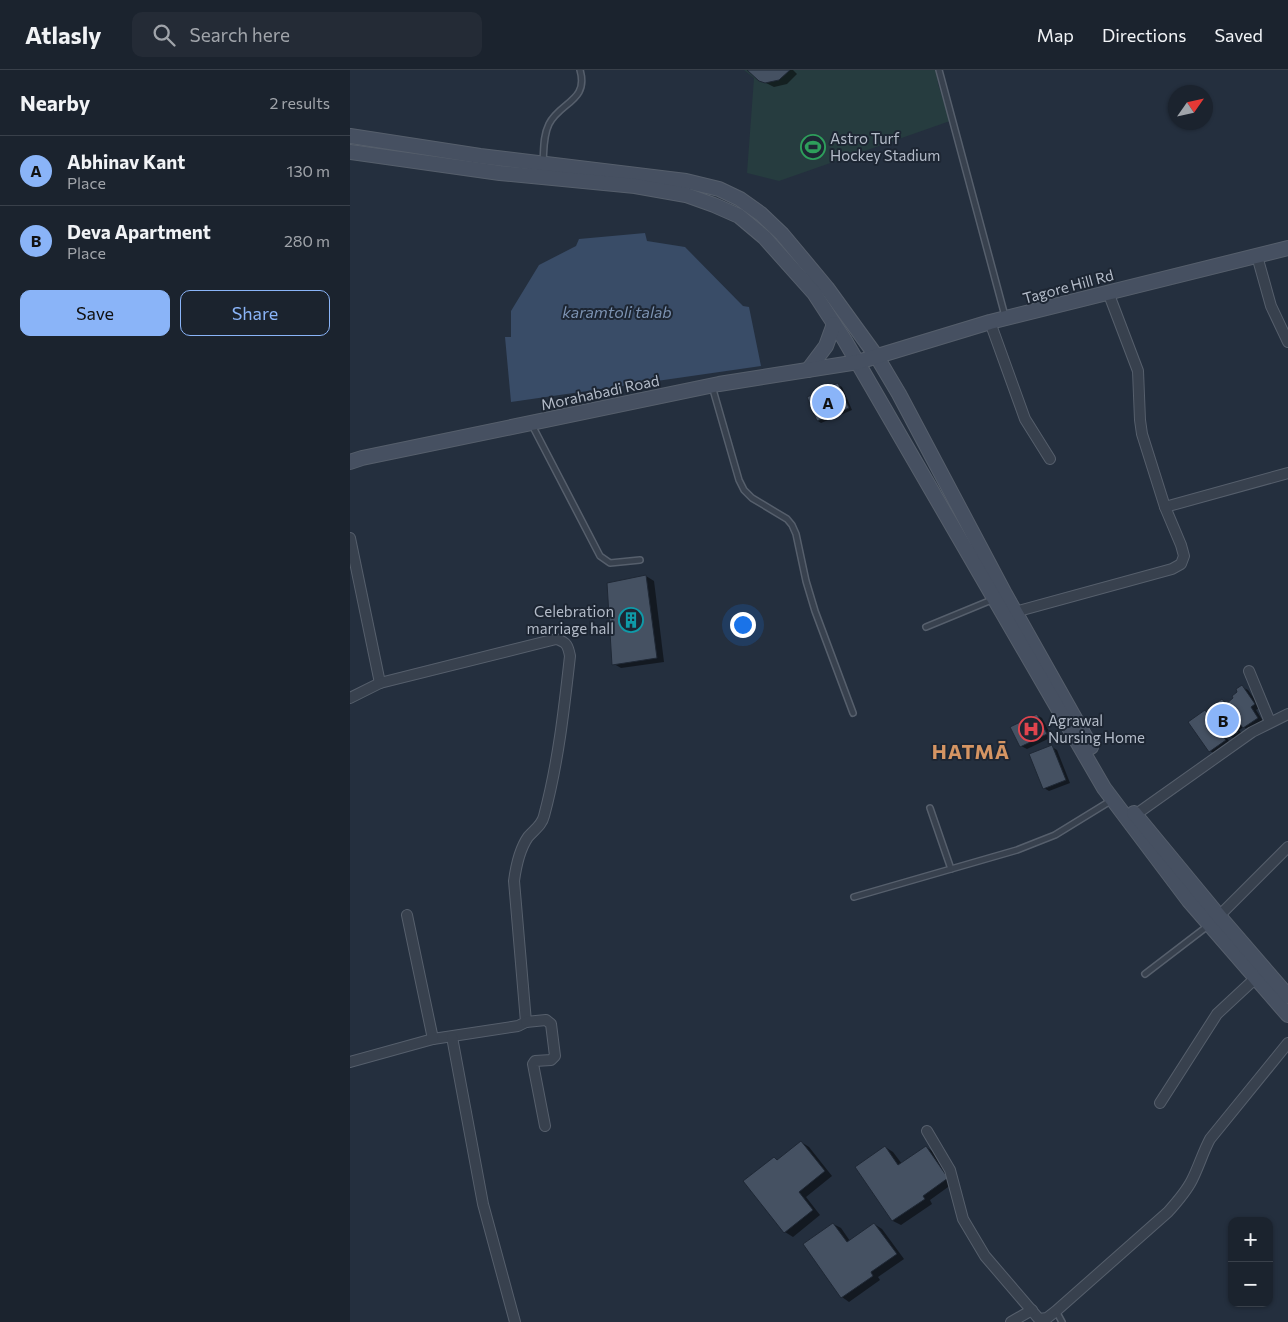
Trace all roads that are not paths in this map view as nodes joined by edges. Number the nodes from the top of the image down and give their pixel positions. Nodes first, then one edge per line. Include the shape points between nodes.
1 (580, 70) edge
2 (939, 70) edge
3 (350, 136) edge
4 (350, 152) edge
5 (543, 164) junction
6 (1288, 248) edge
7 (1257, 256) junction
8 (1108, 292) junction
9 (1006, 319) junction
10 (990, 322) junction
11 (834, 324) junction
12 (1288, 342) edge
13 (877, 357) junction
14 (858, 362) junction
15 (808, 370) junction
16 (712, 385) junction
17 (531, 422) junction
18 (1050, 459) dead end
19 (350, 462) edge
20 (1288, 473) edge
21 (1165, 507) junction
22 (350, 538) edge
23 (640, 560) dead end
24 (995, 599) junction
25 (1016, 612) junction
26 (926, 627) dead end
27 (1249, 671) dead end
28 (380, 683) junction
29 (350, 698) edge
30 (853, 713) dead end
31 (1288, 714) edge
32 (1270, 722) junction
33 (1113, 800) junction
34 (930, 808) dead end
35 (1135, 815) junction
36 (1288, 847) edge
37 (951, 869) junction
38 (854, 897) dead end
39 (407, 915) dead end
40 (1214, 921) junction
41 (1261, 973) junction
42 (1145, 974) dead end
43 (1288, 996) edge
44 (1288, 1015) edge
45 (526, 1022) junction
46 (452, 1037) junction
47 (433, 1039) junction
48 (1288, 1043) edge
49 (350, 1062) edge
50 (1160, 1103) dead end
51 (545, 1126) dead end
52 (927, 1131) dead end
53 (1032, 1310) junction
54 (1056, 1311) junction
55 (515, 1322) edge
56 (1012, 1322) edge
57 (1062, 1322) edge

1 - 5 lane via 581,90 549,123
2 - 9 lane
3 - 5 main road
4 - 11 main road via 686,195 739,216 764,237 814,293
5 - 13 main road via 686,180 740,199 782,234 827,288
6 - 7 main road, Tagore Hill Rd
7 - 8 main road, Tagore Hill Rd
7 - 12 street via 1270,306
8 - 9 main road, Tagore Hill Rd
8 - 21 street via 1138,371 1142,434
9 - 10 main road, Tagore Hill Rd
10 - 13 main road, Tagore Hill Rd
10 - 18 street via 1024,419
11 - 14 main road
11 - 15 main road via 826,346
13 - 14 main road, Tagore Hill Rd
13 - 25 main road
14 - 15 main road, Morahabadi Road
14 - 24 main road
15 - 16 main road, Morahabadi Road
16 - 17 main road, Morahabadi Road
16 - 30 lane via 744,490 787,519 796,534 813,603
17 - 19 main road, Morahabadi Road
17 - 23 lane via 600,556 610,562
20 - 21 street
21 - 25 street via 1181,545 1184,556 1181,564
22 - 28 street
24 - 26 lane
24 - 33 main road
25 - 35 main road via 1111,784
27 - 32 street
28 - 29 street
28 - 45 street via 556,639 568,646 570,656 561,736 544,819 519,854 514,881
31 - 32 street
32 - 35 street
33 - 37 lane via 1055,835
33 - 40 main road
34 - 37 lane
35 - 40 main road
36 - 40 street
37 - 38 lane
39 - 47 street
40 - 41 main road
40 - 42 lane
41 - 43 main road
41 - 44 main road
41 - 50 street via 1217,1014
45 - 46 street
45 - 51 street via 546,1020 551,1024 555,1056 534,1064
46 - 47 street
46 - 55 street via 483,1204
47 - 49 street
48 - 54 street via 1210,1139 1181,1198
52 - 53 street via 950,1170 963,1219 985,1256
53 - 54 street via 1039,1319
53 - 56 street
54 - 57 lane

